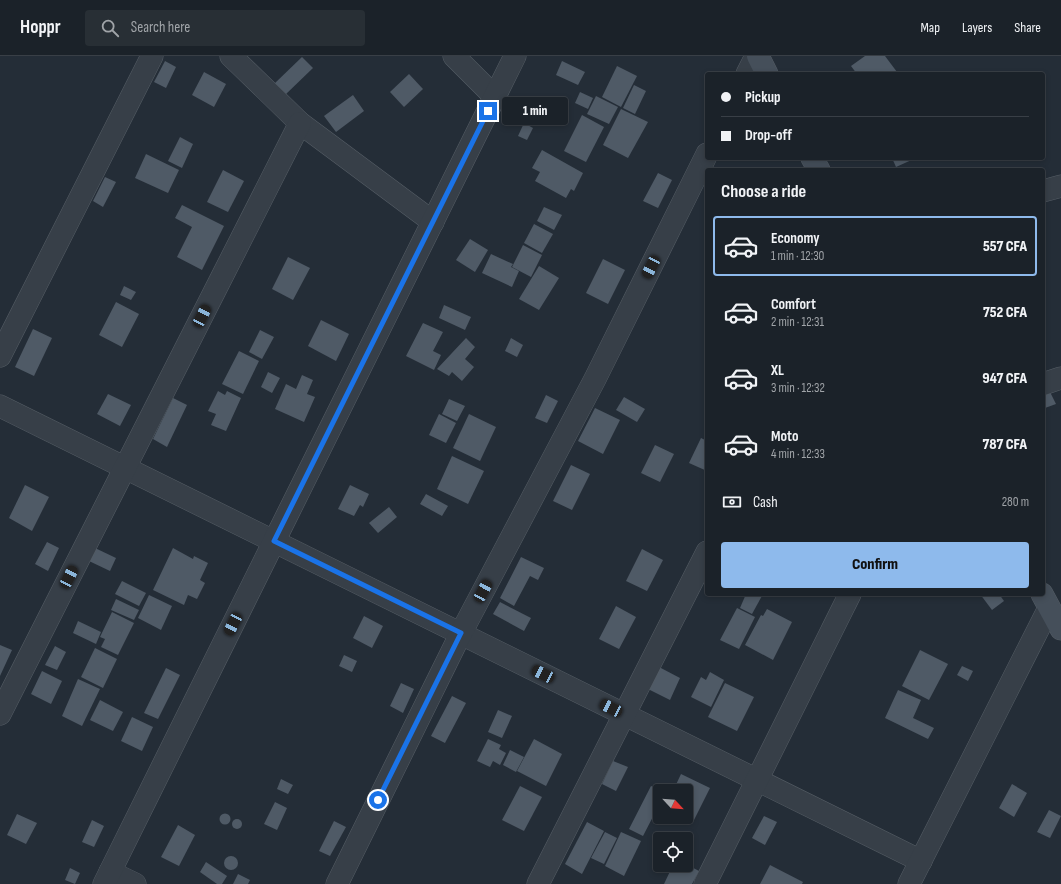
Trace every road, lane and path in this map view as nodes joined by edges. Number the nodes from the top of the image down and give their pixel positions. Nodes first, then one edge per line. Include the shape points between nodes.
1 (152, 56) edge
2 (231, 56) edge
3 (454, 56) edge
4 (515, 56) edge
5 (757, 56) edge
6 (748, 72) edge
7 (766, 72) edge
8 (495, 97) junction
9 (300, 123) junction
10 (705, 158) edge
11 (1061, 186) edge
12 (1045, 191) edge
13 (433, 222) junction
14 (0, 356) edge
15 (1061, 378) edge
16 (1045, 383) edge
17 (0, 406) edge
18 (125, 468) junction
19 (274, 541) junction
20 (705, 556) edge
21 (849, 596) edge
22 (1045, 601) edge
23 (1061, 629) edge
24 (461, 633) junction
25 (0, 714) edge
26 (624, 714) junction
27 (757, 780) junction
28 (921, 861) junction
29 (107, 878) edge
30 (135, 884) edge
31 (337, 884) edge
32 (538, 884) edge
33 (705, 884) edge
34 (909, 884) edge

1 - 14 street
2 - 9 street
3 - 8 street
4 - 8 street
5 - 6 street
5 - 7 street
8 - 13 street
9 - 13 street
9 - 18 street
10 - 24 street via 595,379
11 - 12 street
13 - 19 street
15 - 16 street
17 - 18 street
18 - 19 street
18 - 25 street
19 - 24 street
19 - 29 street
20 - 26 street
21 - 27 street
22 - 23 street
22 - 28 street
24 - 26 street
24 - 31 street
26 - 27 street
26 - 32 street
27 - 28 street
27 - 33 street
28 - 34 street
29 - 30 street

